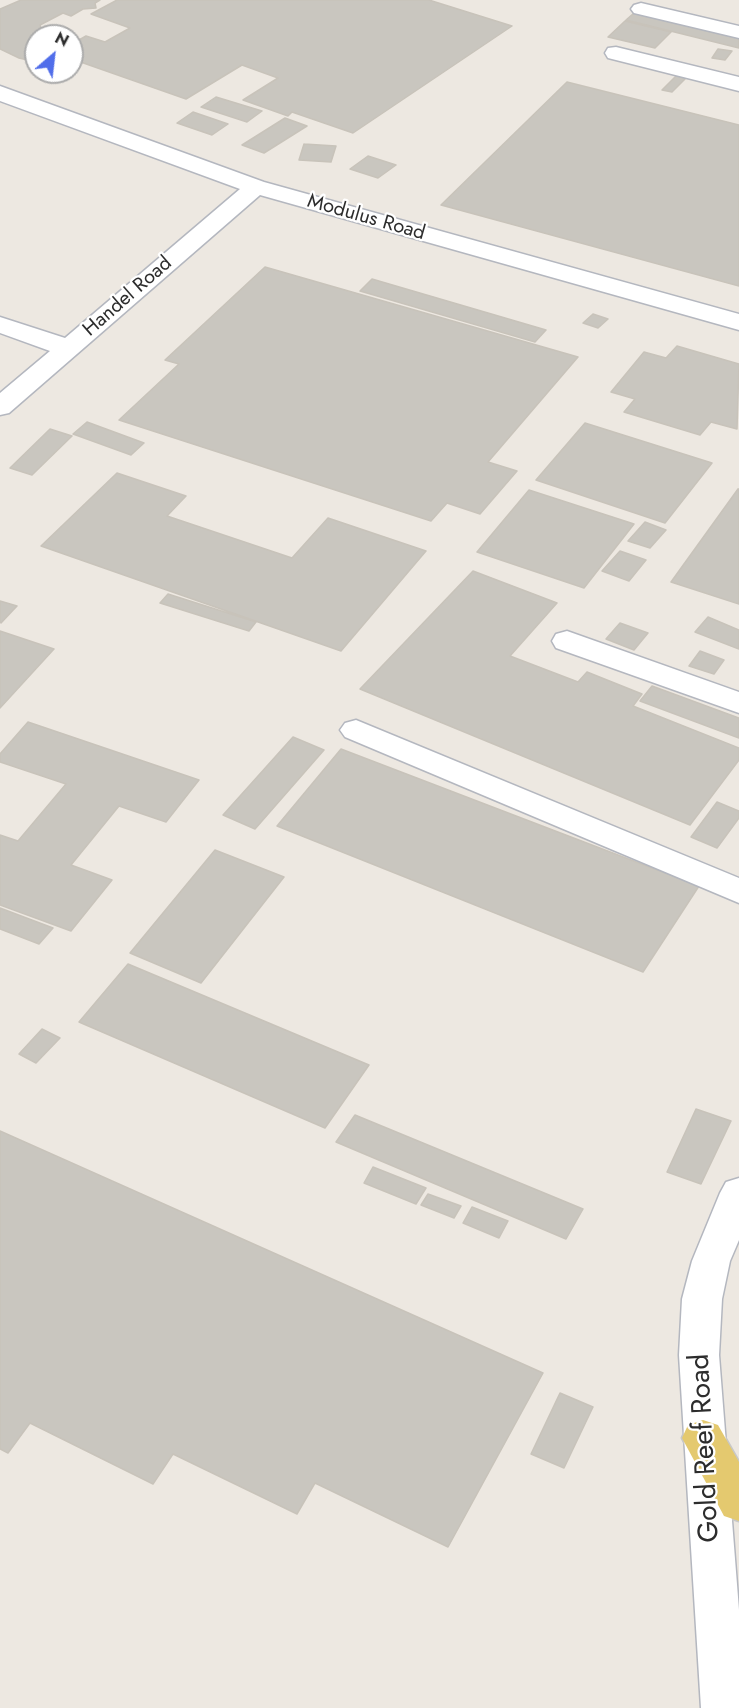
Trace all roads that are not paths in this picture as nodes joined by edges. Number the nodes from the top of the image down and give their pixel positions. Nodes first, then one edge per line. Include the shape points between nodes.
1 (641, 9) dead end
2 (739, 32) edge
3 (616, 53) dead end
4 (739, 84) edge
5 (0, 93) edge
6 (256, 188) junction
7 (739, 322) edge
8 (0, 325) edge
9 (68, 348) junction
10 (0, 407) edge
11 (567, 641) dead end
12 (739, 703) edge
13 (356, 730) dead end
14 (739, 891) edge
15 (739, 1194) edge
16 (703, 1438) junction
17 (739, 1502) edge
18 (724, 1708) edge

1 - 2 street
3 - 4 street
5 - 6 street, Modulus Road
6 - 7 street, Modulus Road
6 - 9 street, Handel Road
8 - 9 street
9 - 10 street, Handel Road
11 - 12 street
13 - 14 street
15 - 16 street, Gold Reef Road via 711,1261 702,1299 699,1355
16 - 17 main road
16 - 18 street, Gold Reef Road

